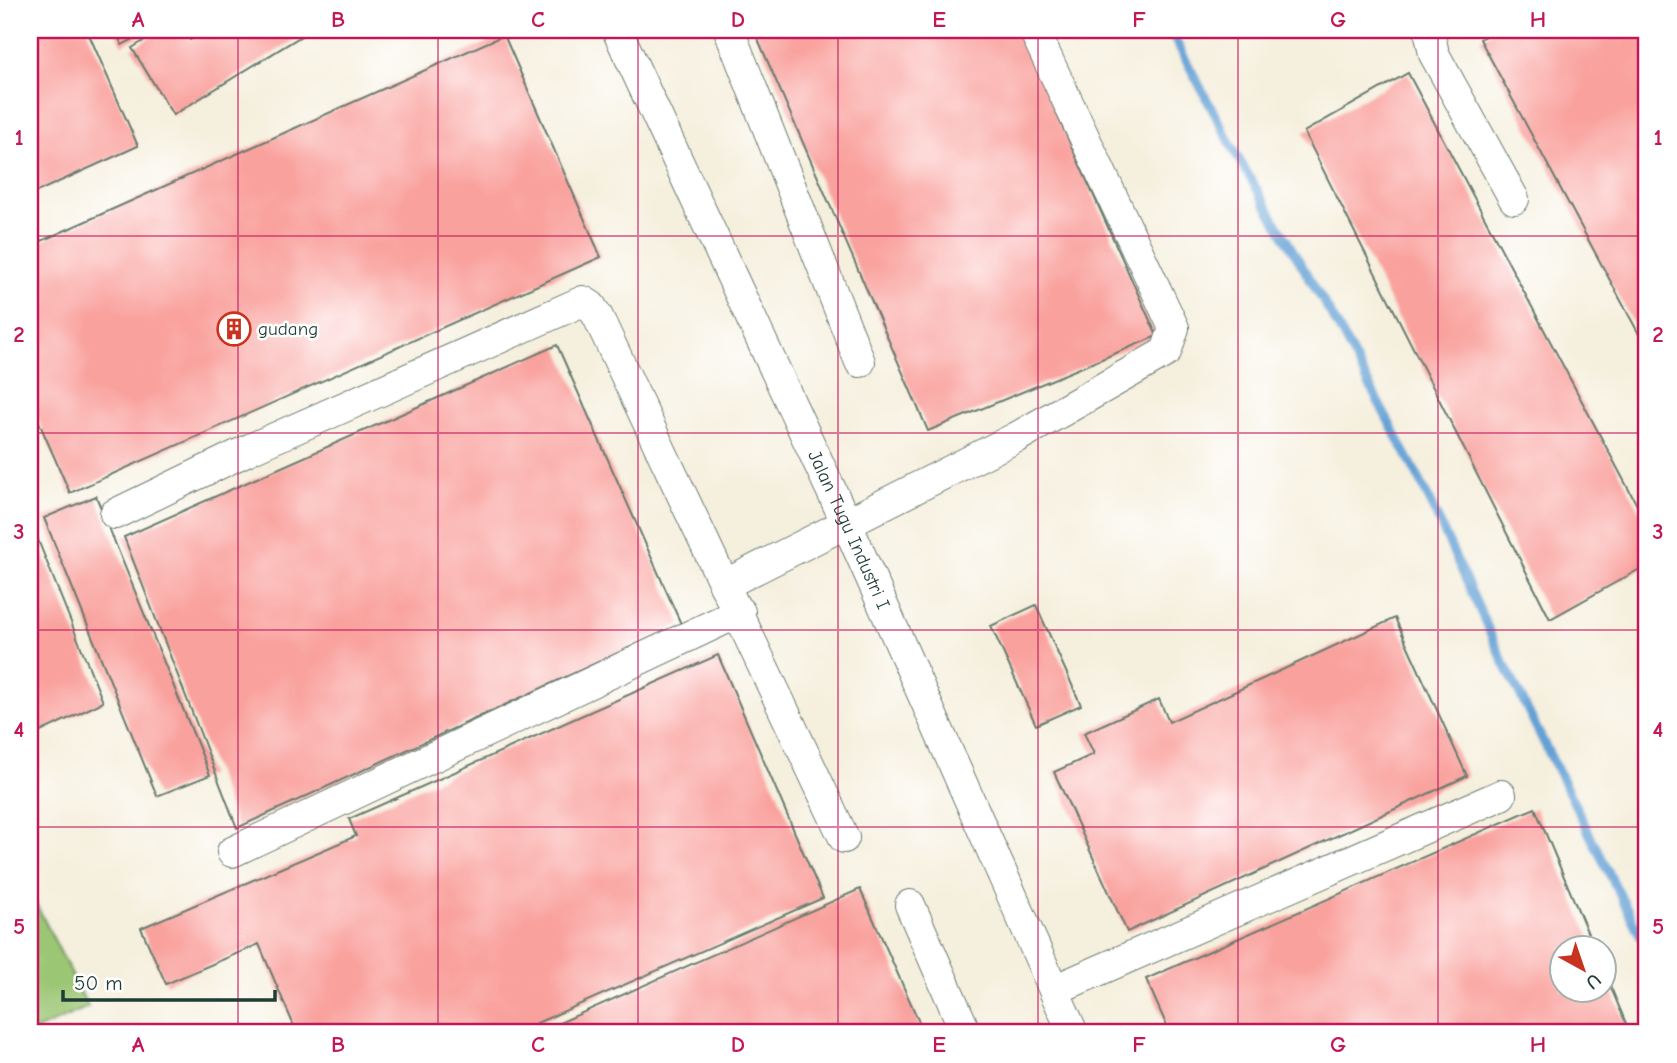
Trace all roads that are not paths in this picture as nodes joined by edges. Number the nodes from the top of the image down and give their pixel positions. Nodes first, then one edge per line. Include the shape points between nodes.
1 (617, 30) edge
2 (730, 30) edge
3 (1034, 30) edge
4 (1429, 30) edge
5 (1514, 199) dead end
6 (860, 362) dead end
7 (115, 514) dead end
8 (846, 522) junction
9 (724, 585) junction
10 (740, 612) junction
11 (1501, 795) dead end
12 (844, 838) dead end
13 (232, 852) dead end
14 (910, 905) dead end
15 (1054, 990) junction
16 (966, 1033) edge
17 (1073, 1033) edge

1 - 8 street, Jalan Tugu Industri I
2 - 6 street
3 - 8 street via 1174,328 1166,352 1017,437
4 - 5 street via 1434,54
7 - 9 street via 583,301 598,317
8 - 9 street
8 - 15 street, Jalan Tugu Industri I
9 - 10 street
10 - 12 street
10 - 13 street
11 - 15 street
14 - 16 street
15 - 17 street, Jalan Tugu Industri I

